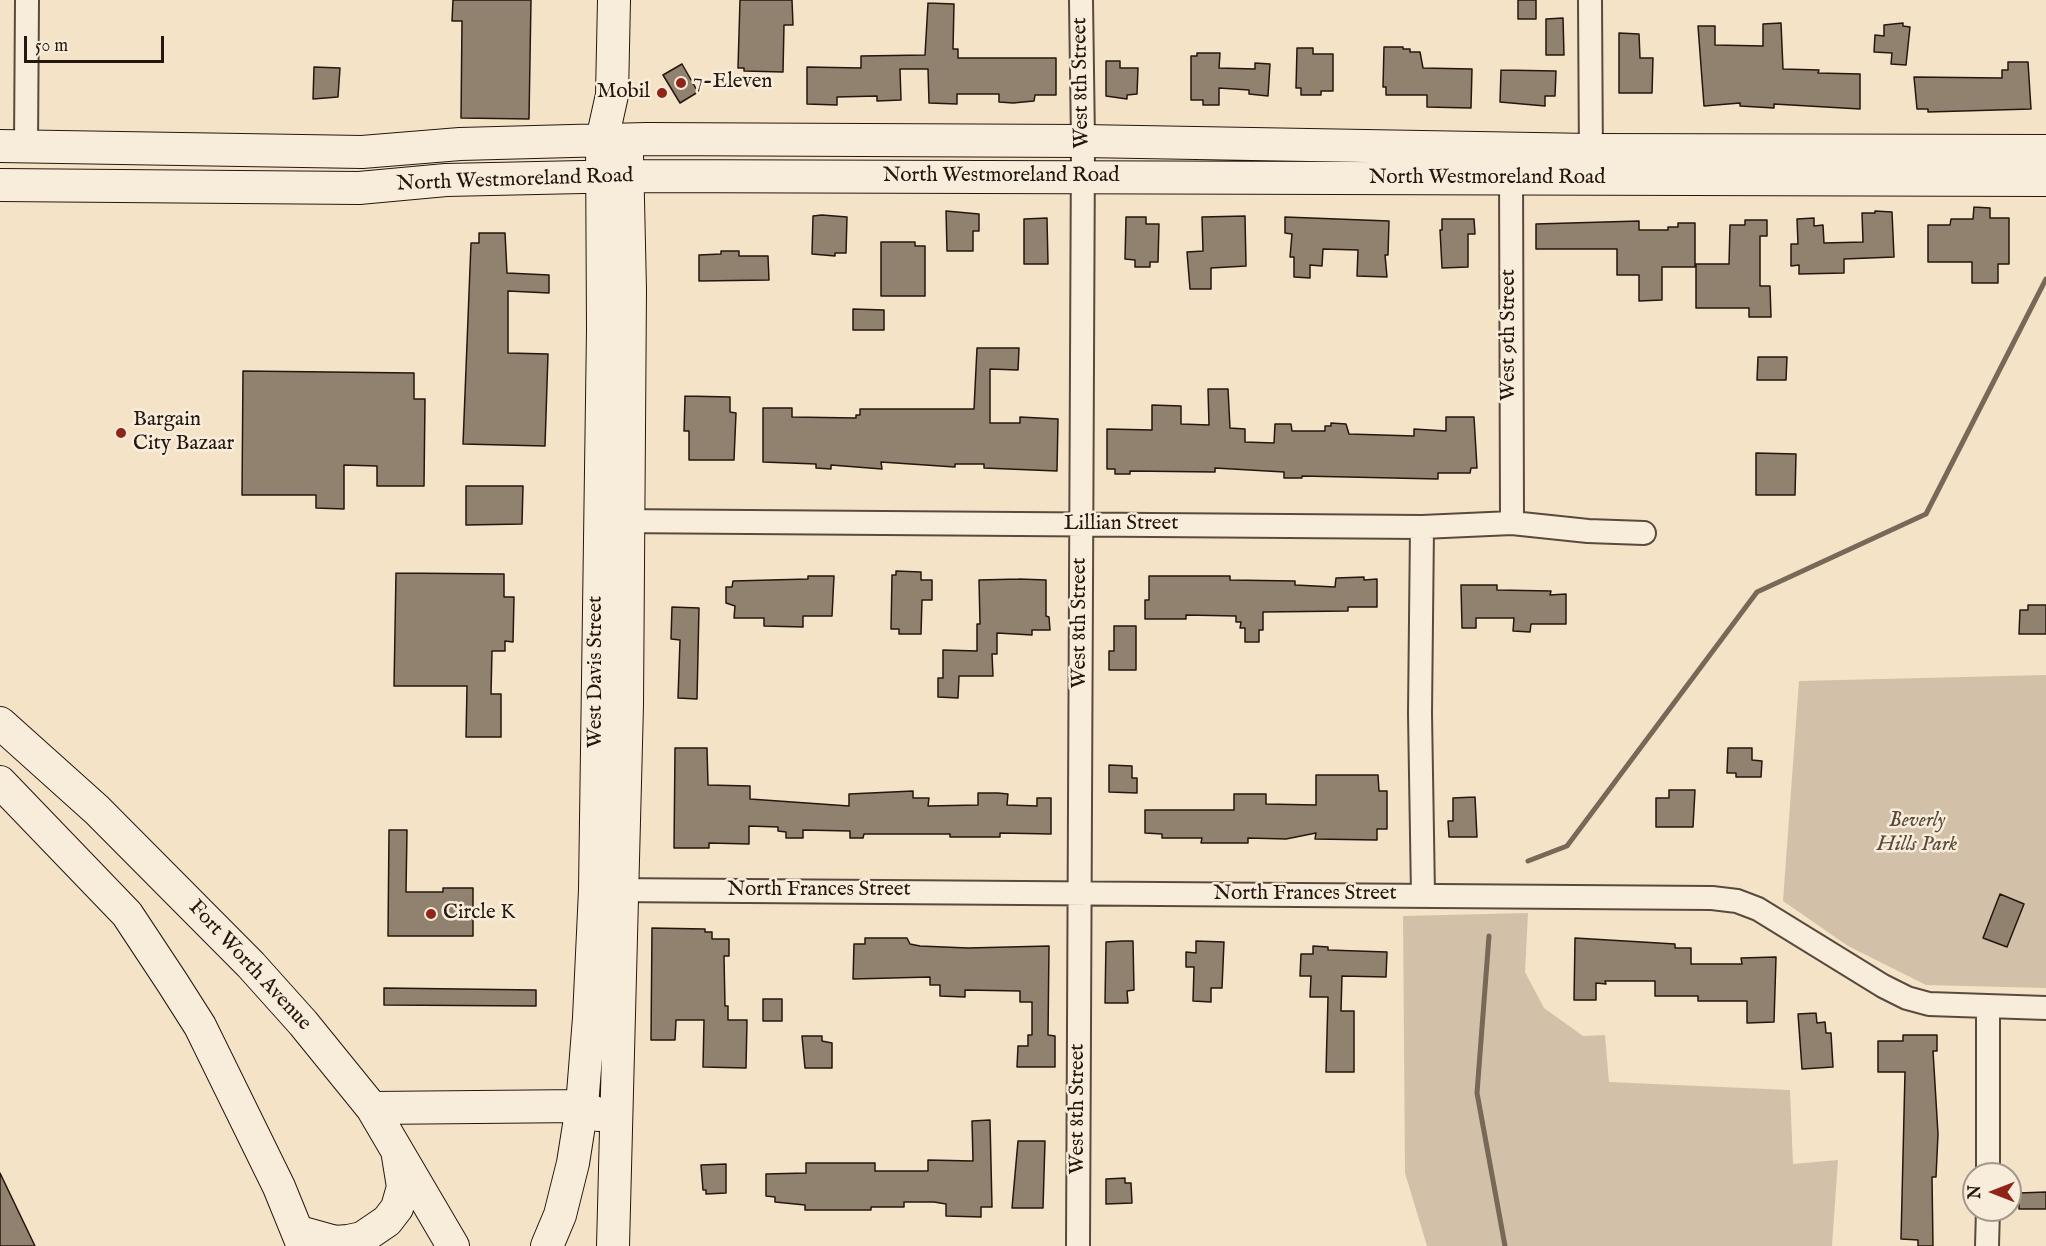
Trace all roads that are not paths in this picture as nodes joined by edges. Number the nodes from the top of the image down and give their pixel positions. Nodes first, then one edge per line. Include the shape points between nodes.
1 (27, 0) edge
2 (614, 0) edge
3 (1081, 0) edge
4 (1590, 0) edge
5 (614, 140) junction
6 (1083, 141) junction
7 (446, 145) junction
8 (13, 146) edge
9 (1511, 148) junction
10 (2046, 151) edge
11 (1591, 165) junction
12 (2002, 165) junction
13 (615, 176) junction
14 (1083, 177) junction
15 (1511, 179) junction
16 (446, 180) junction
17 (2046, 180) edge
18 (12, 185) edge
19 (612, 521) junction
20 (1512, 523) junction
21 (1082, 525) junction
22 (1422, 527) junction
23 (1644, 533) dead end
24 (0, 723) edge
25 (0, 782) edge
26 (97, 810) junction
27 (61, 844) junction
28 (609, 890) junction
29 (1080, 893) junction
30 (1423, 895) junction
31 (1988, 1007) junction
32 (2046, 1008) edge
33 (582, 1106) junction
34 (372, 1107) junction
35 (617, 1140) junction
36 (398, 1151) junction
37 (1988, 1162) edge
38 (1988, 1222) edge
39 (301, 1239) edge
40 (453, 1246) edge
41 (547, 1246) edge
42 (613, 1246) edge
43 (1078, 1246) edge
44 (1987, 1246) edge

1 - 8 street
2 - 5 main road, West Davis Street
3 - 6 street, West 8th Street
4 - 11 street
5 - 6 main road, North Westmoreland Road
5 - 7 main road, North Westmoreland Road
5 - 13 main road, West Davis Street
6 - 9 main road, North Westmoreland Road
6 - 14 street, West 8th Street
7 - 8 main road, North Westmoreland Road via 362,152
7 - 16 main road
8 - 18 main road
9 - 11 main road, North Westmoreland Road
9 - 15 street, West 9th Street
10 - 12 main road
11 - 12 main road, North Westmoreland Road
11 - 15 main road, North Westmoreland Road
12 - 17 main road
13 - 14 main road, North Westmoreland Road
13 - 16 main road, North Westmoreland Road
13 - 19 main road, West Davis Street via 630,290
14 - 15 main road, North Westmoreland Road
14 - 21 street, West 8th Street
15 - 20 street, West 9th Street
16 - 18 main road, North Westmoreland Road via 359,188
19 - 21 street, Lillian Street
19 - 28 main road, West Davis Street
20 - 22 street, Lillian Street
20 - 23 street, Lillian Street
21 - 22 street, Lillian Street
21 - 29 street, West 8th Street
22 - 30 street
24 - 26 main road, Fort Worth Avenue
25 - 27 main road
26 - 27 main road
26 - 34 main road, Fort Worth Avenue via 251,965
27 - 39 main road via 126,914 183,999 220,1066
28 - 29 street, North Frances Street
28 - 33 main road, West Davis Street
28 - 35 main road, West Davis Street
29 - 30 street, North Frances Street
29 - 43 street, West 8th Street
30 - 31 street, North Frances Street via 1737,901 1758,909 1907,998 1929,1004
31 - 32 street, North Frances Street
31 - 37 street
33 - 34 main road
33 - 35 main road via 602,1117
33 - 41 main road, West Davis Street via 573,1163 560,1215
34 - 36 main road, Fort Worth Avenue
35 - 42 main road, West Davis Street
36 - 39 main road via 403,1186 397,1208 387,1221 362,1238 348,1241
36 - 40 main road, Fort Worth Avenue
38 - 44 street

